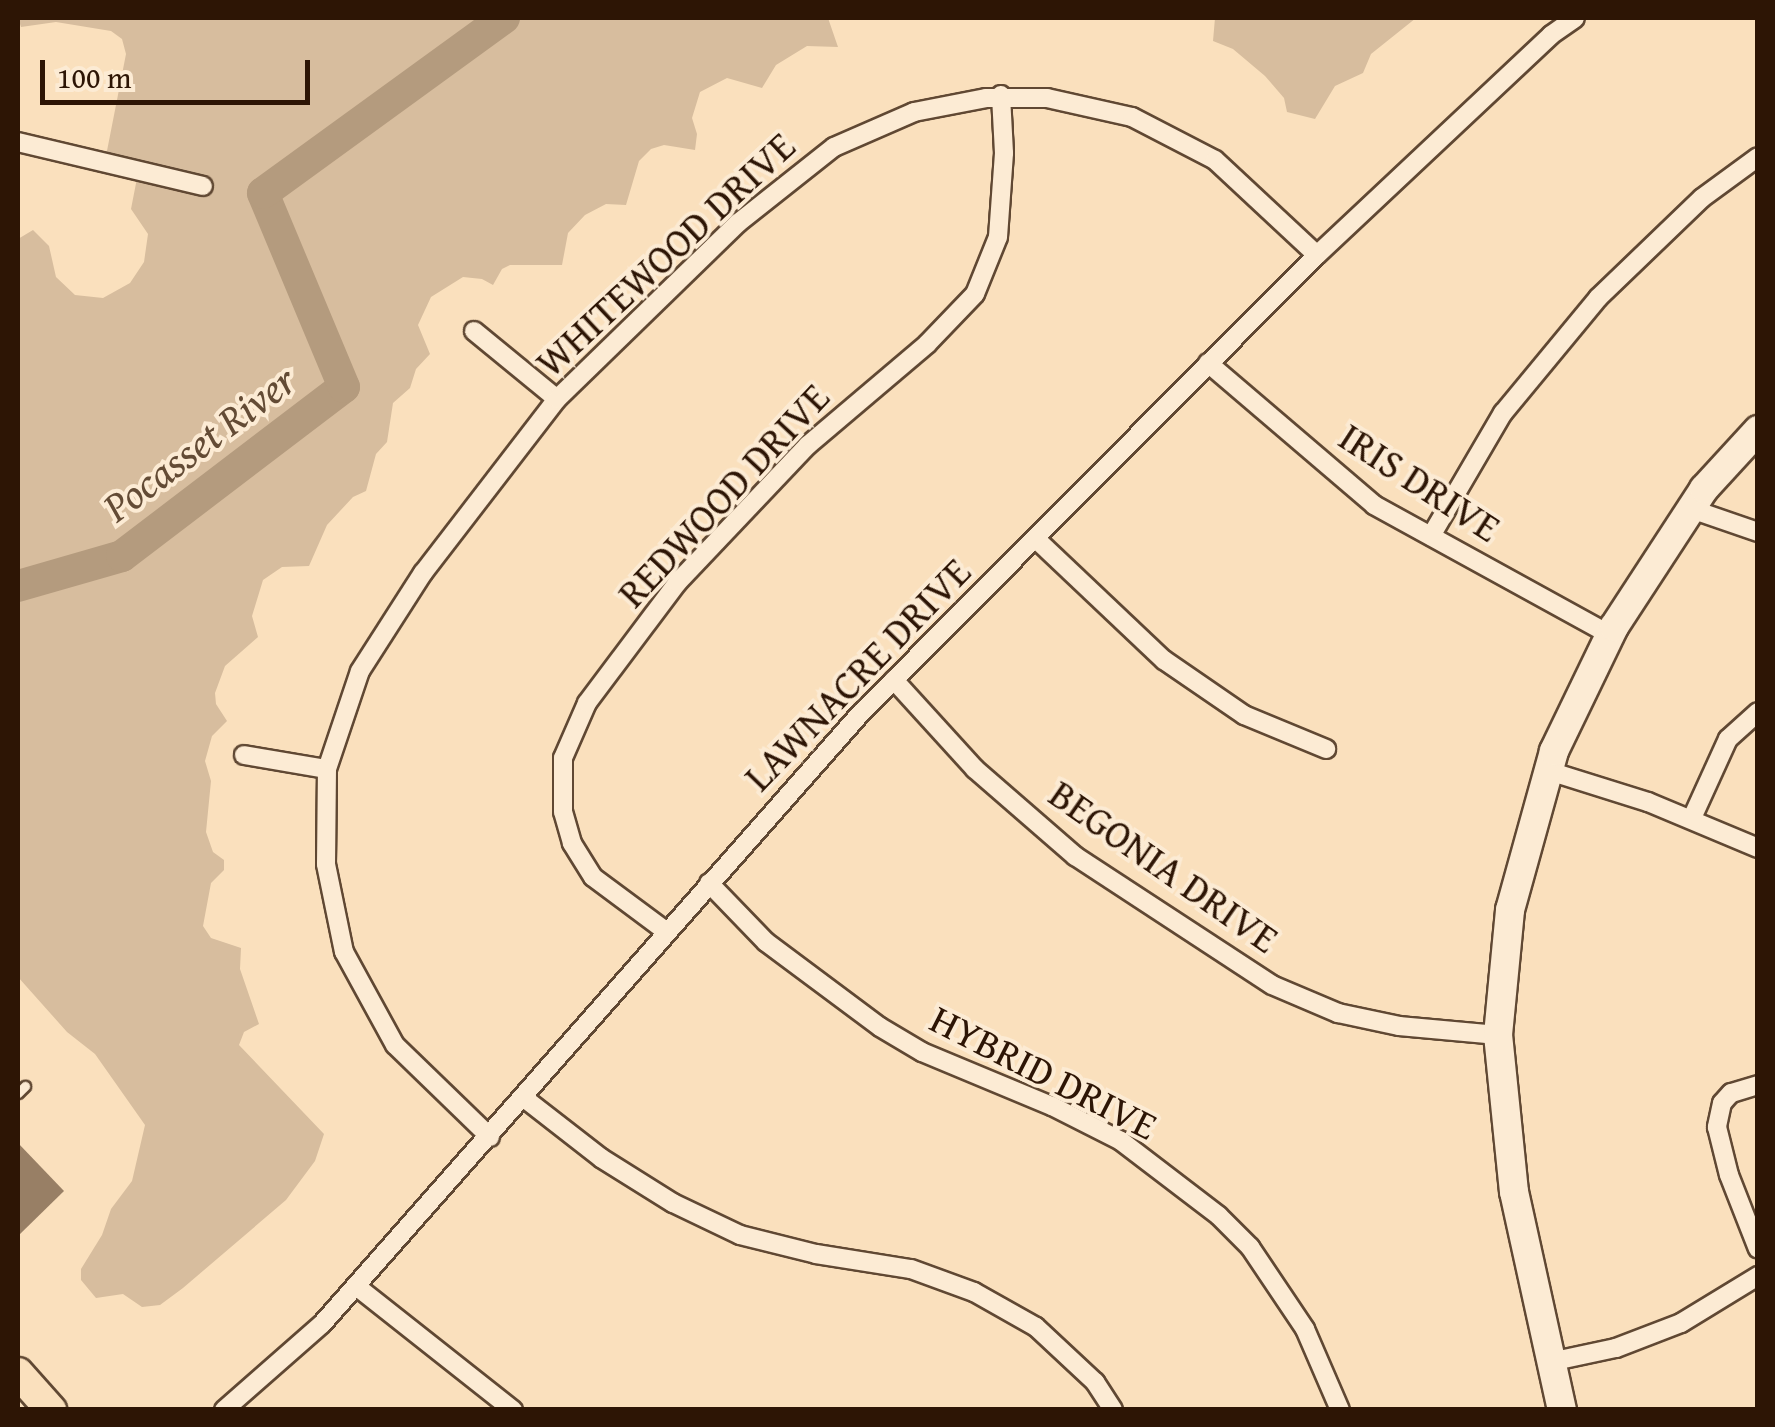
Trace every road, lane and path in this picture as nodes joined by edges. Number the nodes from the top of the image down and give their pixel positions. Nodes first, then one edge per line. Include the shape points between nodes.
1 (1574, 18) edge
2 (1001, 95) junction
3 (18, 142) edge
4 (1758, 156) edge
5 (203, 186) dead end
6 (1317, 255) junction
7 (474, 331) dead end
8 (1208, 363) junction
9 (557, 399) junction
10 (1758, 430) edge
11 (1691, 509) junction
12 (1758, 532) edge
13 (1431, 536) junction
14 (1037, 540) junction
15 (1610, 635) junction
16 (894, 680) junction
17 (1758, 712) edge
18 (1326, 749) dead end
19 (244, 755) dead end
20 (328, 769) junction
21 (1549, 771) junction
22 (1692, 818) junction
23 (1758, 848) edge
24 (709, 883) junction
25 (667, 932) junction
26 (1498, 1035) junction
27 (1758, 1085) edge
28 (524, 1098) junction
29 (490, 1136) junction
30 (1758, 1249) edge
31 (1758, 1276) edge
32 (356, 1286) junction
33 (1550, 1362) junction
34 (18, 1372) edge
35 (51, 1410) edge
36 (224, 1410) edge
37 (513, 1410) edge
38 (1113, 1410) edge
39 (1340, 1410) edge
40 (1562, 1410) edge

1 - 6 street, LAWNACRE DRIVE
2 - 6 street, WHITEWOOD DRIVE via 1132,116 1215,160
2 - 9 street, WHITEWOOD DRIVE via 914,112 834,147 738,223
2 - 25 street, REDWOOD DRIVE via 998,236 975,294 808,445 677,583 586,704 563,758 563,812 572,843 593,877
3 - 5 street
4 - 13 street via 1702,198 1598,298 1502,413
6 - 8 street, LAWNACRE DRIVE
7 - 9 street
8 - 13 street, IRIS DRIVE via 1374,505
8 - 14 street, LAWNACRE DRIVE
9 - 20 street, WHITEWOOD DRIVE via 423,573 360,671
10 - 11 street
11 - 12 street
11 - 15 street
13 - 15 street, IRIS DRIVE
14 - 16 street, LAWNACRE DRIVE
14 - 18 street via 1164,660 1244,715
15 - 21 street
16 - 24 street, LAWNACRE DRIVE
16 - 26 street, BEGONIA DRIVE via 975,769 1075,856 1272,985 1338,1013
17 - 22 street via 1728,738
19 - 20 street
20 - 29 street, WHITEWOOD DRIVE via 326,864 344,952 394,1045
21 - 22 street
21 - 26 street via 1510,910
22 - 23 street
24 - 25 street, LAWNACRE DRIVE
24 - 39 street, HYBRID DRIVE via 766,942 880,1027 1120,1142 1219,1216 1250,1247 1296,1315
25 - 28 street, LAWNACRE DRIVE
26 - 33 street via 1514,1192
27 - 30 street via 1731,1093 1717,1127
28 - 29 street, LAWNACRE DRIVE
28 - 38 street via 601,1158 740,1235 911,1269 974,1292 1036,1328 1095,1382
29 - 32 street, LAWNACRE DRIVE
31 - 33 street via 1681,1323 1616,1348
32 - 36 street, LAWNACRE DRIVE
32 - 37 street
33 - 40 street
34 - 35 main road

